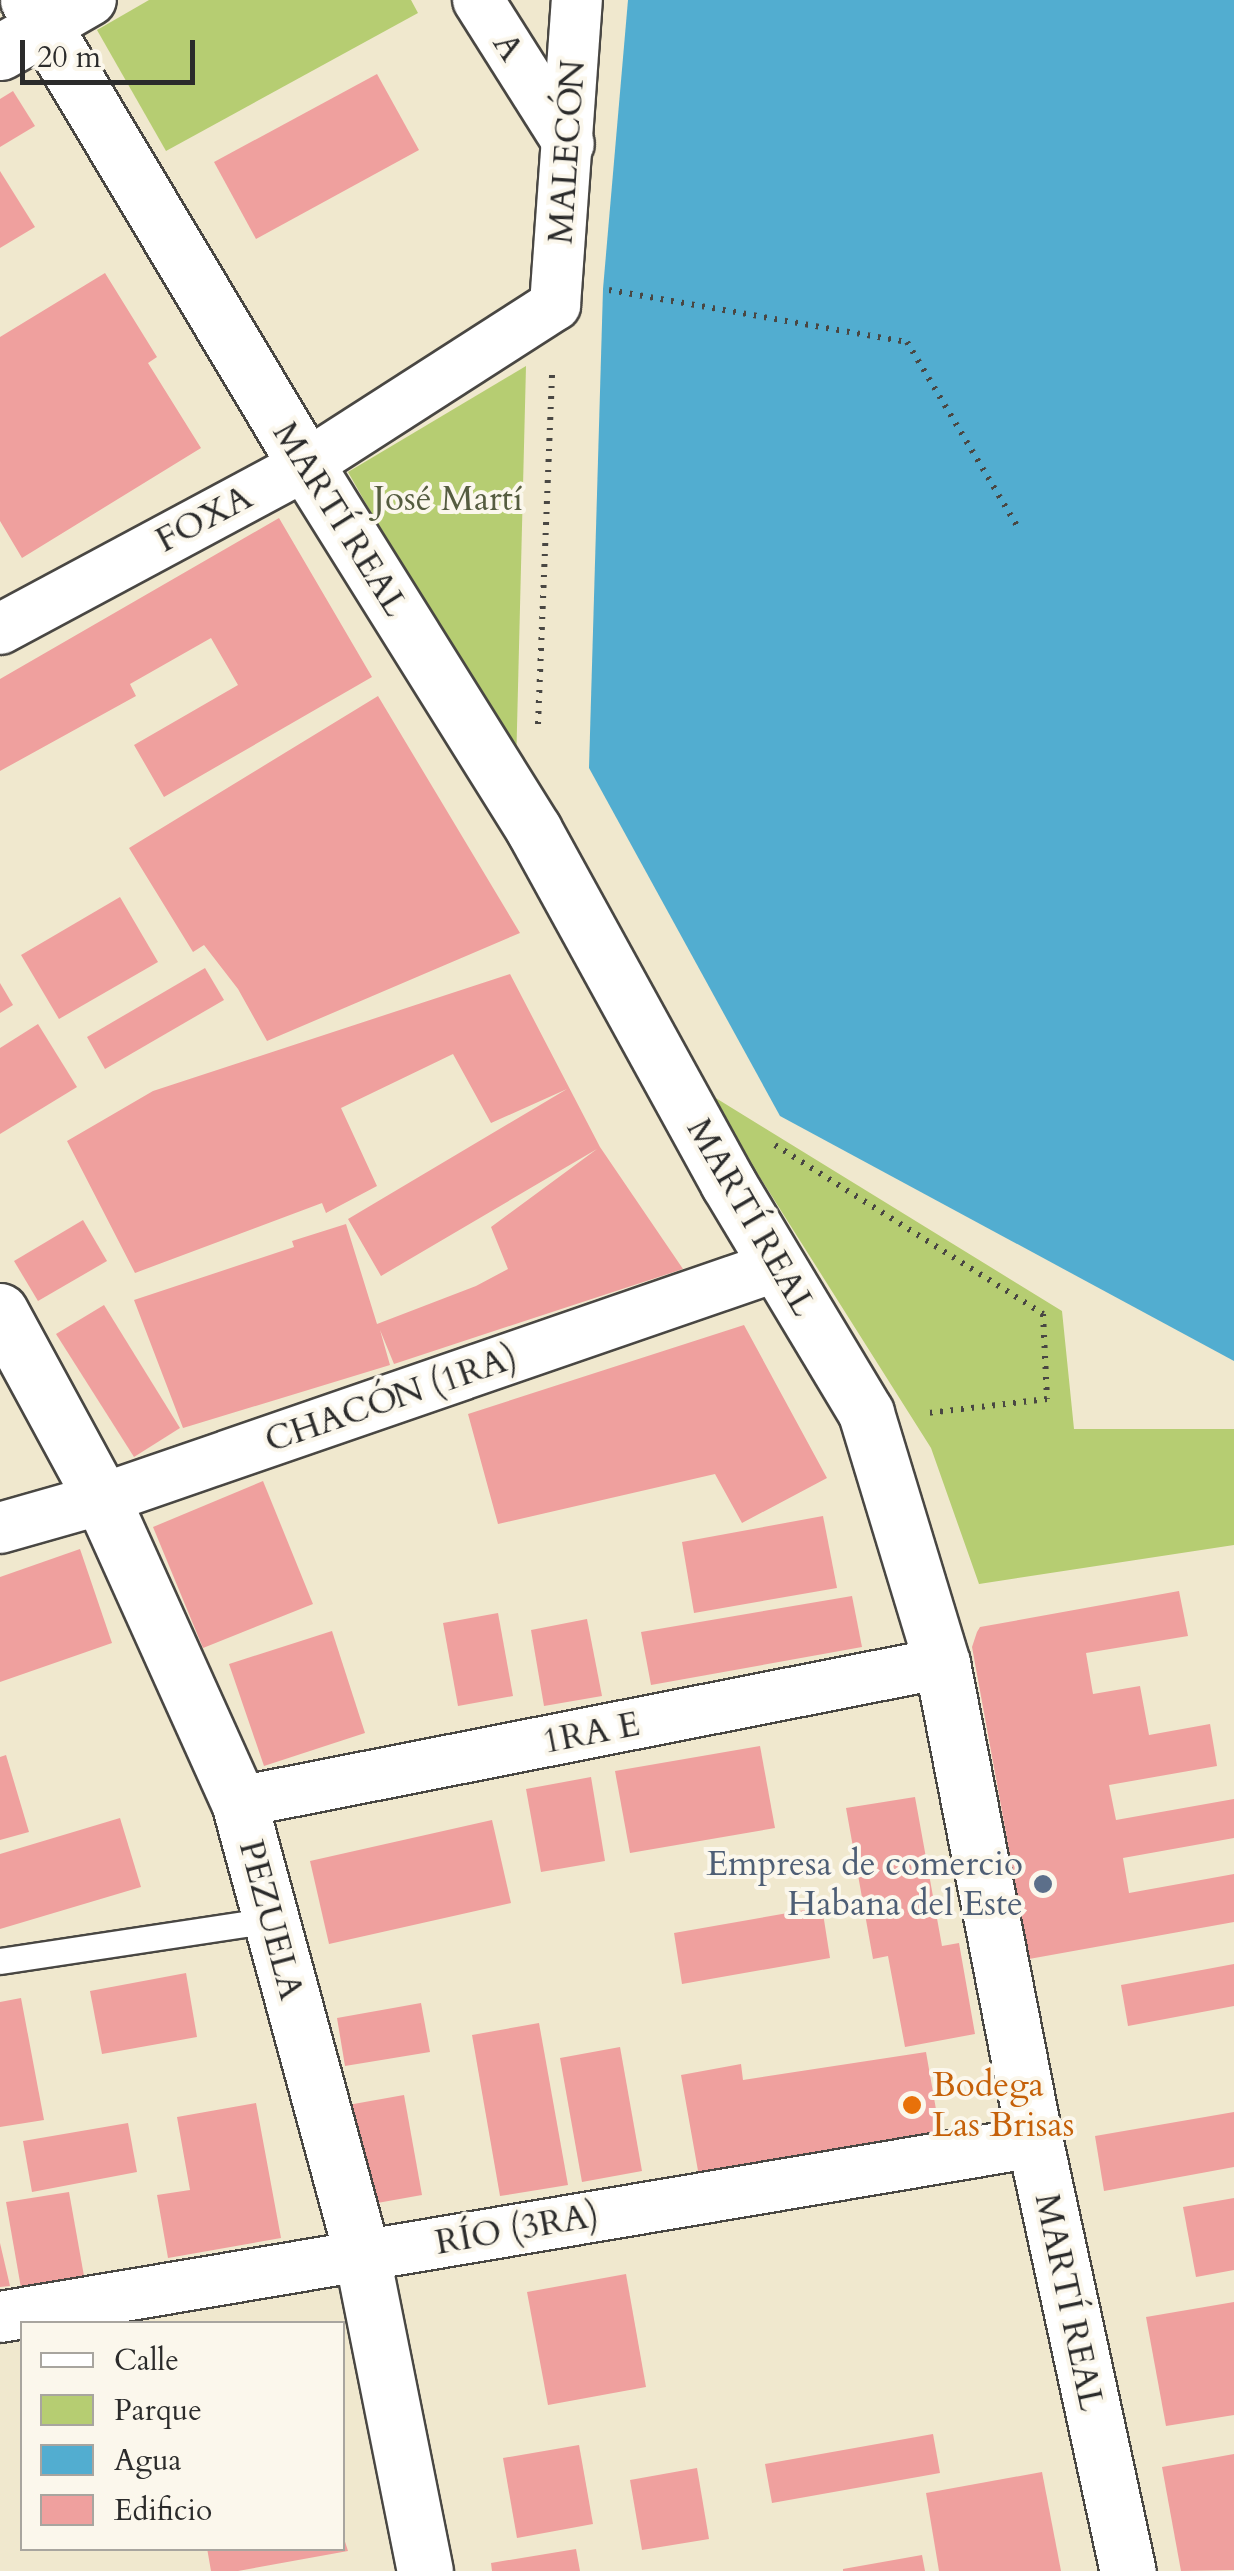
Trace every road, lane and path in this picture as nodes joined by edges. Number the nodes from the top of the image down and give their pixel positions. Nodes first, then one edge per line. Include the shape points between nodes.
1 (91, 0) edge
2 (478, 0) edge
3 (577, 0) edge
4 (24, 26) edge
5 (570, 144) junction
6 (603, 289) dead end
7 (555, 304) junction
8 (306, 464) junction
9 (1017, 526) dead end
10 (0, 628) edge
11 (538, 732) dead end
12 (762, 1137) dead end
13 (780, 1265) junction
14 (0, 1311) edge
15 (923, 1414) dead end
16 (102, 1499) junction
17 (0, 1528) edge
18 (942, 1663) junction
19 (239, 1802) junction
20 (271, 1920) junction
21 (0, 1962) edge
22 (1035, 2142) junction
23 (362, 2256) junction
24 (0, 2317) edge
25 (425, 2571) edge
26 (1128, 2571) edge

1 - 4 street
2 - 5 street, A
3 - 5 street, MALECÓN
4 - 8 main road, MARTÍ REAL
5 - 7 street, MALECÓN
6 - 9 path via 907,342
7 - 8 street, FOXA
7 - 11 path
8 - 10 street, FOXA
8 - 13 main road, MARTÍ REAL via 534,830
12 - 15 path via 1043,1314 1047,1399
13 - 16 street, CHACÓN (1RA)
13 - 18 main road, MARTÍ REAL via 866,1414
14 - 16 main road, PEZUELA
16 - 17 street, CHACÓN (1RA)
16 - 19 main road, PEZUELA
18 - 19 street, 1RA E
18 - 22 main road, MARTÍ REAL
19 - 20 main road, PEZUELA
20 - 21 lane
20 - 23 main road, PEZUELA
22 - 23 street, RÍO (3RA)
22 - 26 main road, MARTÍ REAL
23 - 24 street, RÍO (3RA)
23 - 25 main road, PEZUELA

